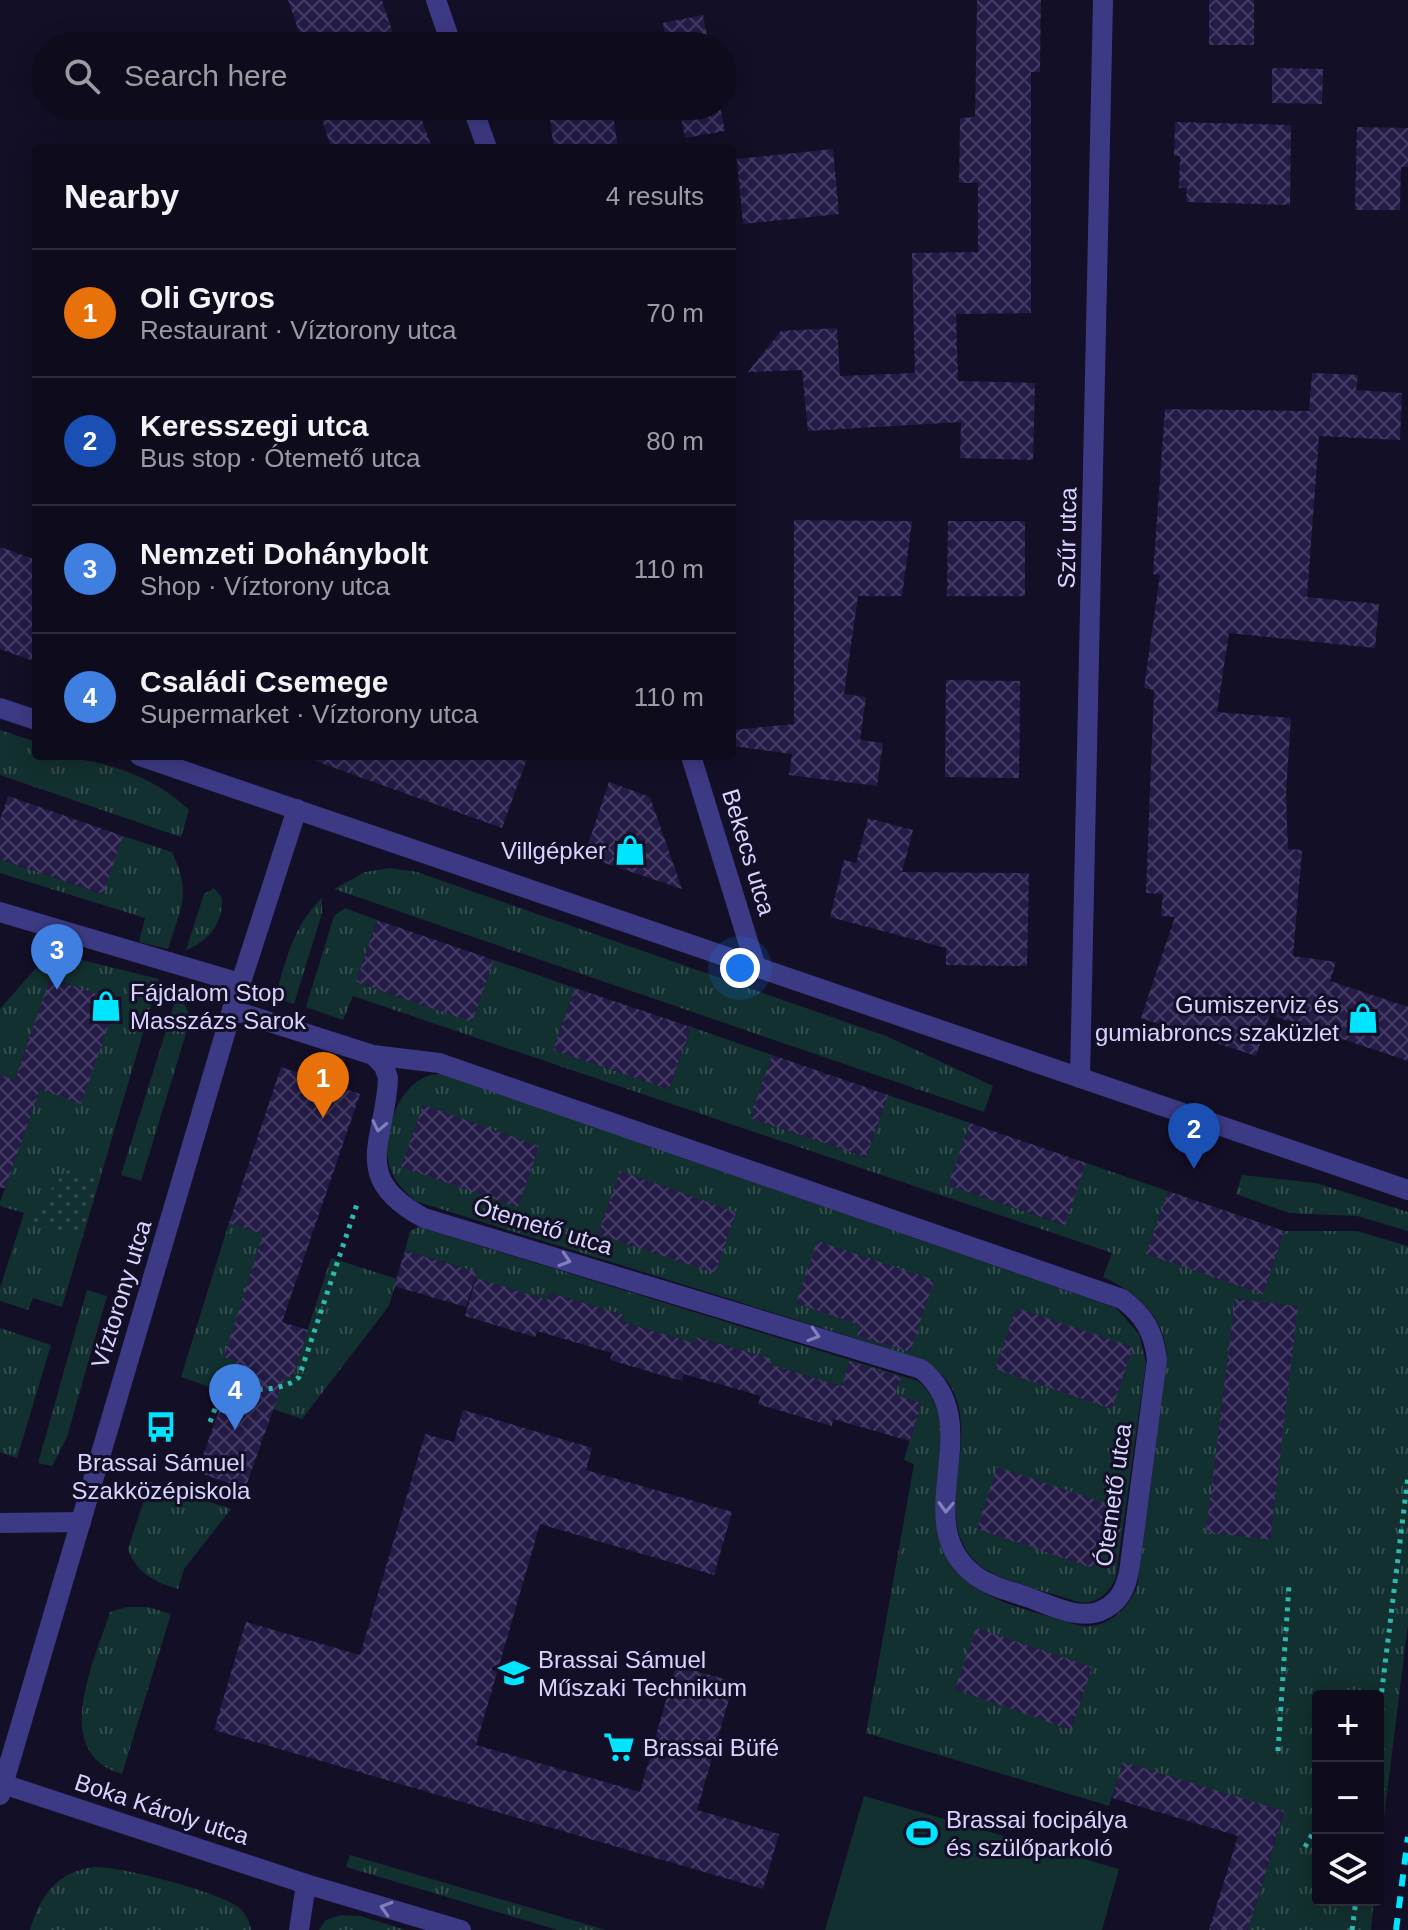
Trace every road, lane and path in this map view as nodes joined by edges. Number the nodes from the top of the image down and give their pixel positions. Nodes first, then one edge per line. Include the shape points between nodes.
1 (436, 0) edge
2 (1103, 0) edge
3 (447, 32) edge
4 (477, 120) edge
5 (486, 144) edge
6 (0, 708) edge
7 (32, 719) edge
8 (152, 760) edge
9 (692, 760) edge
10 (297, 809) junction
11 (0, 912) edge
12 (755, 964) junction
13 (240, 983) junction
14 (232, 1010) junction
15 (373, 1055) junction
16 (1080, 1078) junction
17 (375, 1150) junction
18 (1408, 1190) edge
19 (210, 1422) dead end
20 (1408, 1476) edge
21 (81, 1522) junction
22 (0, 1523) edge
23 (1289, 1585) dead end
24 (1382, 1690) edge
25 (1278, 1751) dead end
26 (2, 1790) edge
27 (1312, 1834) edge
28 (1305, 1847) dead end
29 (306, 1884) junction
30 (1355, 1906) edge
31 (299, 1930) edge
32 (461, 1930) edge
33 (1352, 1930) edge

1 - 3 street
2 - 16 street, Szűr utca
4 - 5 street
6 - 7 street
8 - 10 street
9 - 12 street, Bekecs utca
10 - 12 street
10 - 13 street, Víztorony utca
11 - 13 street
12 - 16 street
13 - 14 street, Víztorony utca
14 - 15 street, Ótemető utca
14 - 21 street, Víztorony utca
15 -> 17 street, Ótemető utca via 388,1078
17 -> 15 street, Ótemető utca via 389,1190 424,1218 921,1369 949,1407 945,1520 963,1564 985,1582 1074,1613 1101,1611 1121,1595 1130,1565 1157,1360 1150,1330 1122,1299 439,1063
16 - 18 street
17 - 19 path via 299,1377 274,1387 222,1391
20 - 24 path
21 - 22 street
21 - 26 street, Víztorony utca
23 - 25 path
26 - 29 street, Boka Károly utca
27 - 28 path
29 - 31 street
32 -> 29 street, Boka Károly utca
30 - 33 path

